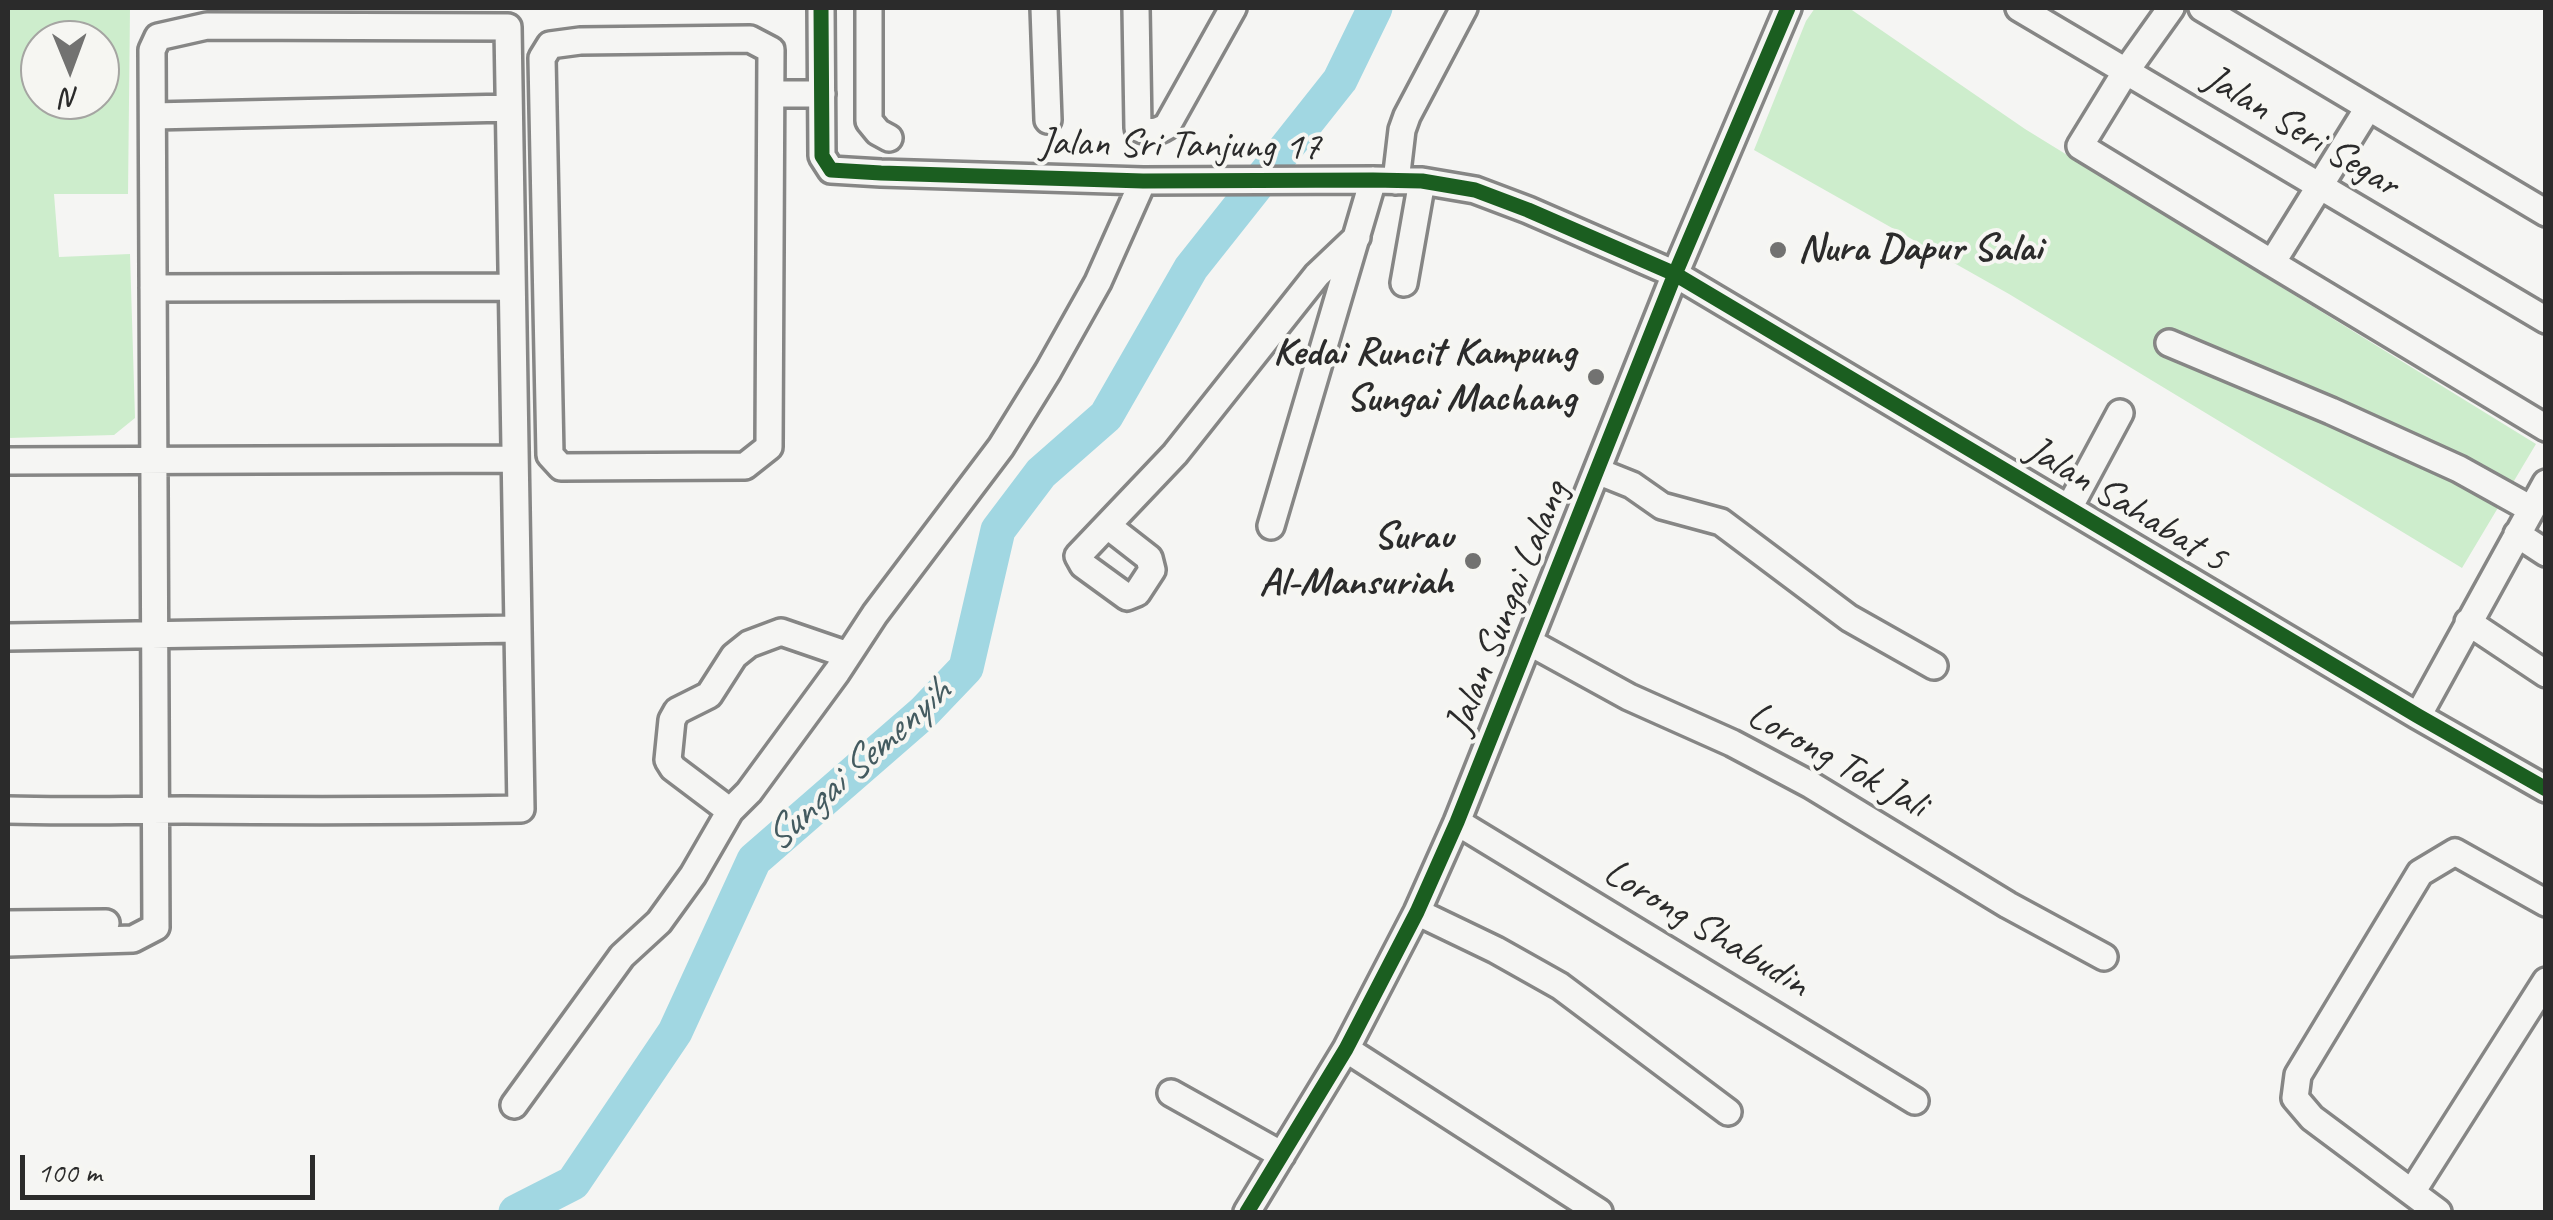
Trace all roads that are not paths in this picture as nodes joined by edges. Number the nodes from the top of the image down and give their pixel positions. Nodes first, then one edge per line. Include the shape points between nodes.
1 (821, 8) edge
2 (869, 8) edge
3 (1044, 8) edge
4 (1136, 8) edge
5 (1233, 8) edge
6 (1464, 8) edge
7 (1788, 8) edge
8 (2019, 8) edge
9 (2170, 8) edge
10 (2202, 8) edge
11 (2126, 71) junction
12 (771, 94) junction
13 (822, 94) junction
14 (509, 108) junction
15 (2368, 108) junction
16 (153, 116) junction
17 (1048, 120) dead end
18 (890, 138) dead end
19 (1144, 181) junction
20 (1397, 181) junction
21 (2320, 186) junction
22 (2546, 214) edge
23 (1357, 237) junction
24 (2272, 263) junction
25 (1675, 274) junction
26 (1404, 283) dead end
27 (512, 287) junction
28 (153, 288) junction
29 (2546, 320) edge
30 (2169, 343) dead end
31 (2120, 413) dead end
32 (2546, 428) edge
33 (154, 460) junction
34 (515, 460) junction
35 (8, 461) edge
36 (1597, 471) junction
37 (2546, 483) edge
38 (2069, 508) junction
39 (2531, 509) junction
40 (1108, 526) dead end
41 (1271, 526) dead end
42 (2517, 534) junction
43 (2546, 552) edge
44 (2468, 622) junction
45 (518, 629) junction
46 (155, 634) junction
47 (8, 636) edge
48 (1529, 642) junction
49 (848, 655) junction
50 (1934, 666) dead end
51 (2546, 674) edge
52 (2418, 716) junction
53 (2546, 789) edge
54 (8, 810) edge
55 (155, 810) junction
56 (730, 812) junction
57 (1458, 822) junction
58 (2546, 903) edge
59 (1416, 912) junction
60 (8, 924) edge
61 (156, 928) junction
62 (8, 943) edge
63 (2104, 957) dead end
64 (2546, 982) edge
65 (1346, 1049) junction
66 (1171, 1093) dead end
67 (1915, 1101) dead end
68 (514, 1105) dead end
69 (1728, 1112) dead end
70 (1282, 1155) junction
71 (2412, 1192) junction
72 (1248, 1212) edge
73 (1599, 1212) edge
74 (2438, 1212) edge

1 - 13 street, Jalan Sri Tanjung 17
2 - 18 street via 869,121
3 - 17 street
4 - 5 street via 1138,128 1148,132 1166,126
6 - 20 street via 1407,116
7 - 25 street, Jalan Sungai Lalang
8 - 11 street, Jalan Seri Segar
9 - 11 street
10 - 15 street
11 - 21 street, Jalan Seri Segar
11 - 24 street via 2080,146
12 - 12 street via 769,447 745,466 561,467 550,454 542,58 550,44 580,41 750,39 771,50
12 - 13 street
13 - 19 street, Jalan Sri Tanjung 17 via 822,156 832,170
14 - 16 street
14 - 16 street via 508,26 207,26 158,37 152,50
14 - 27 street
15 - 21 street
15 - 22 street
16 - 28 street
19 - 20 street, Jalan Sri Tanjung 17
19 - 49 street via 1098,282 1001,447
20 - 23 street
20 - 25 street, Jalan Sri Tanjung 17 via 1475,190
20 - 26 street
21 - 24 street
21 - 29 street, Jalan Seri Segar
23 - 40 street via 1317,274 1175,454
23 - 41 street
24 - 32 street
25 - 36 street, Jalan Sungai Lalang
25 - 38 street, Jalan Sahabat 5
27 - 28 street
27 - 34 street
28 - 33 street
30 - 39 street via 2460,469
31 - 38 street
33 - 34 street
33 - 35 street
33 - 46 street
34 - 45 street
36 - 48 street, Jalan Sungai Lalang
36 - 50 street via 1662,506 1721,522 1849,618
37 - 39 street
38 - 52 street, Jalan Sahabat 5
39 - 42 street
42 - 43 street
42 - 44 street
44 - 51 street
44 - 52 street
45 - 46 street
45 - 55 street via 521,809
46 - 47 street
46 - 55 street
48 - 57 street, Jalan Sungai Lalang
48 - 63 street, Lorong Tok Jali via 1811,785
49 - 56 street
49 - 56 street via 780,632 749,644 708,695 677,710 668,760
52 - 53 street, Jalan Sahabat 5
54 - 55 street
55 - 61 street
56 - 68 street via 659,922 622,956
57 - 59 street, Jalan Sungai Lalang
57 - 67 street, Lorong Shabudin
58 - 71 street via 2455,852 2420,873 2298,1075 2295,1098 2312,1118
59 - 65 street, Jalan Sungai Lalang
59 - 69 street via 1560,986
60 - 61 street
61 - 62 street via 133,939
64 - 71 street
65 - 70 street, Jalan Sungai Lalang
65 - 73 street
66 - 70 street
70 - 72 street, Jalan Sungai Lalang
71 - 74 street

